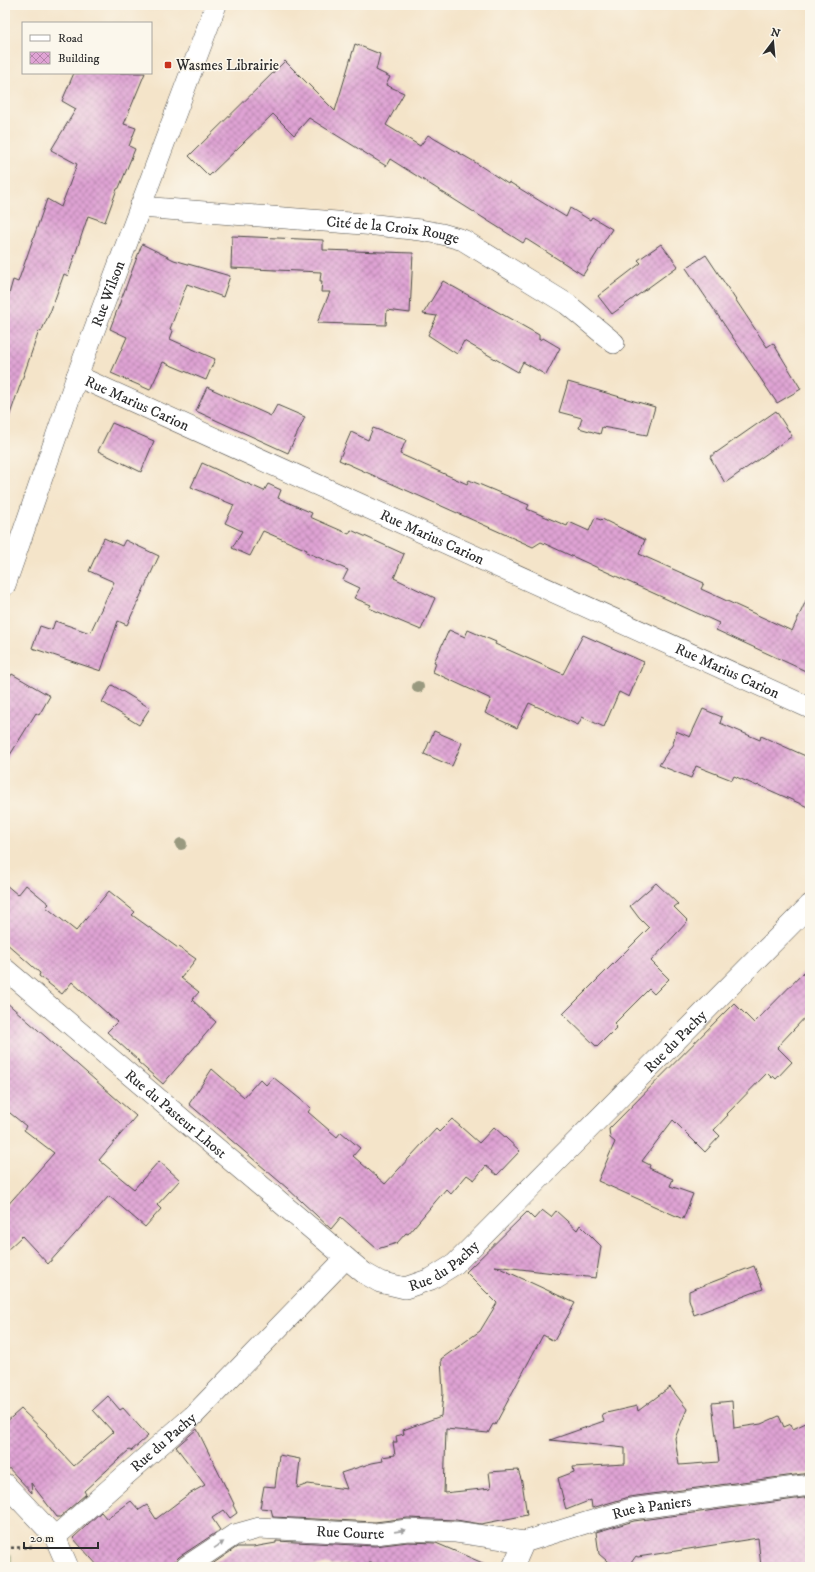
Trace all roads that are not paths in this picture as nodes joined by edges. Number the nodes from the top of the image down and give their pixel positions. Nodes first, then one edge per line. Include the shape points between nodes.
1 (216, 5) edge
2 (140, 207) junction
3 (614, 343) dead end
4 (77, 376) junction
5 (5, 585) edge
6 (810, 708) edge
7 (810, 905) edge
8 (5, 969) edge
9 (346, 1258) junction
10 (5, 1484) edge
11 (810, 1485) edge
12 (55, 1537) junction
13 (524, 1542) junction
14 (68, 1567) edge
15 (186, 1567) edge
16 (513, 1567) edge

1 - 2 street, Rue Wilson
2 - 3 street, Cité de la Croix Rouge via 376,225 420,230 463,240 567,304
2 - 4 street, Rue Wilson
4 - 5 street, Rue Wilson
4 - 6 street, Rue Marius Carion
7 - 9 street, Rue du Pachy via 455,1264 431,1279 405,1288 380,1282
8 - 9 street, Rue du Pasteur Lhost
9 - 12 street, Rue du Pachy via 193,1416
10 - 12 street
11 - 13 street, Rue à Paniers via 631,1509
12 - 14 street
15 -> 13 street, Rue Courte via 234,1535 259,1528 375,1534 408,1530 456,1532
13 - 16 street

